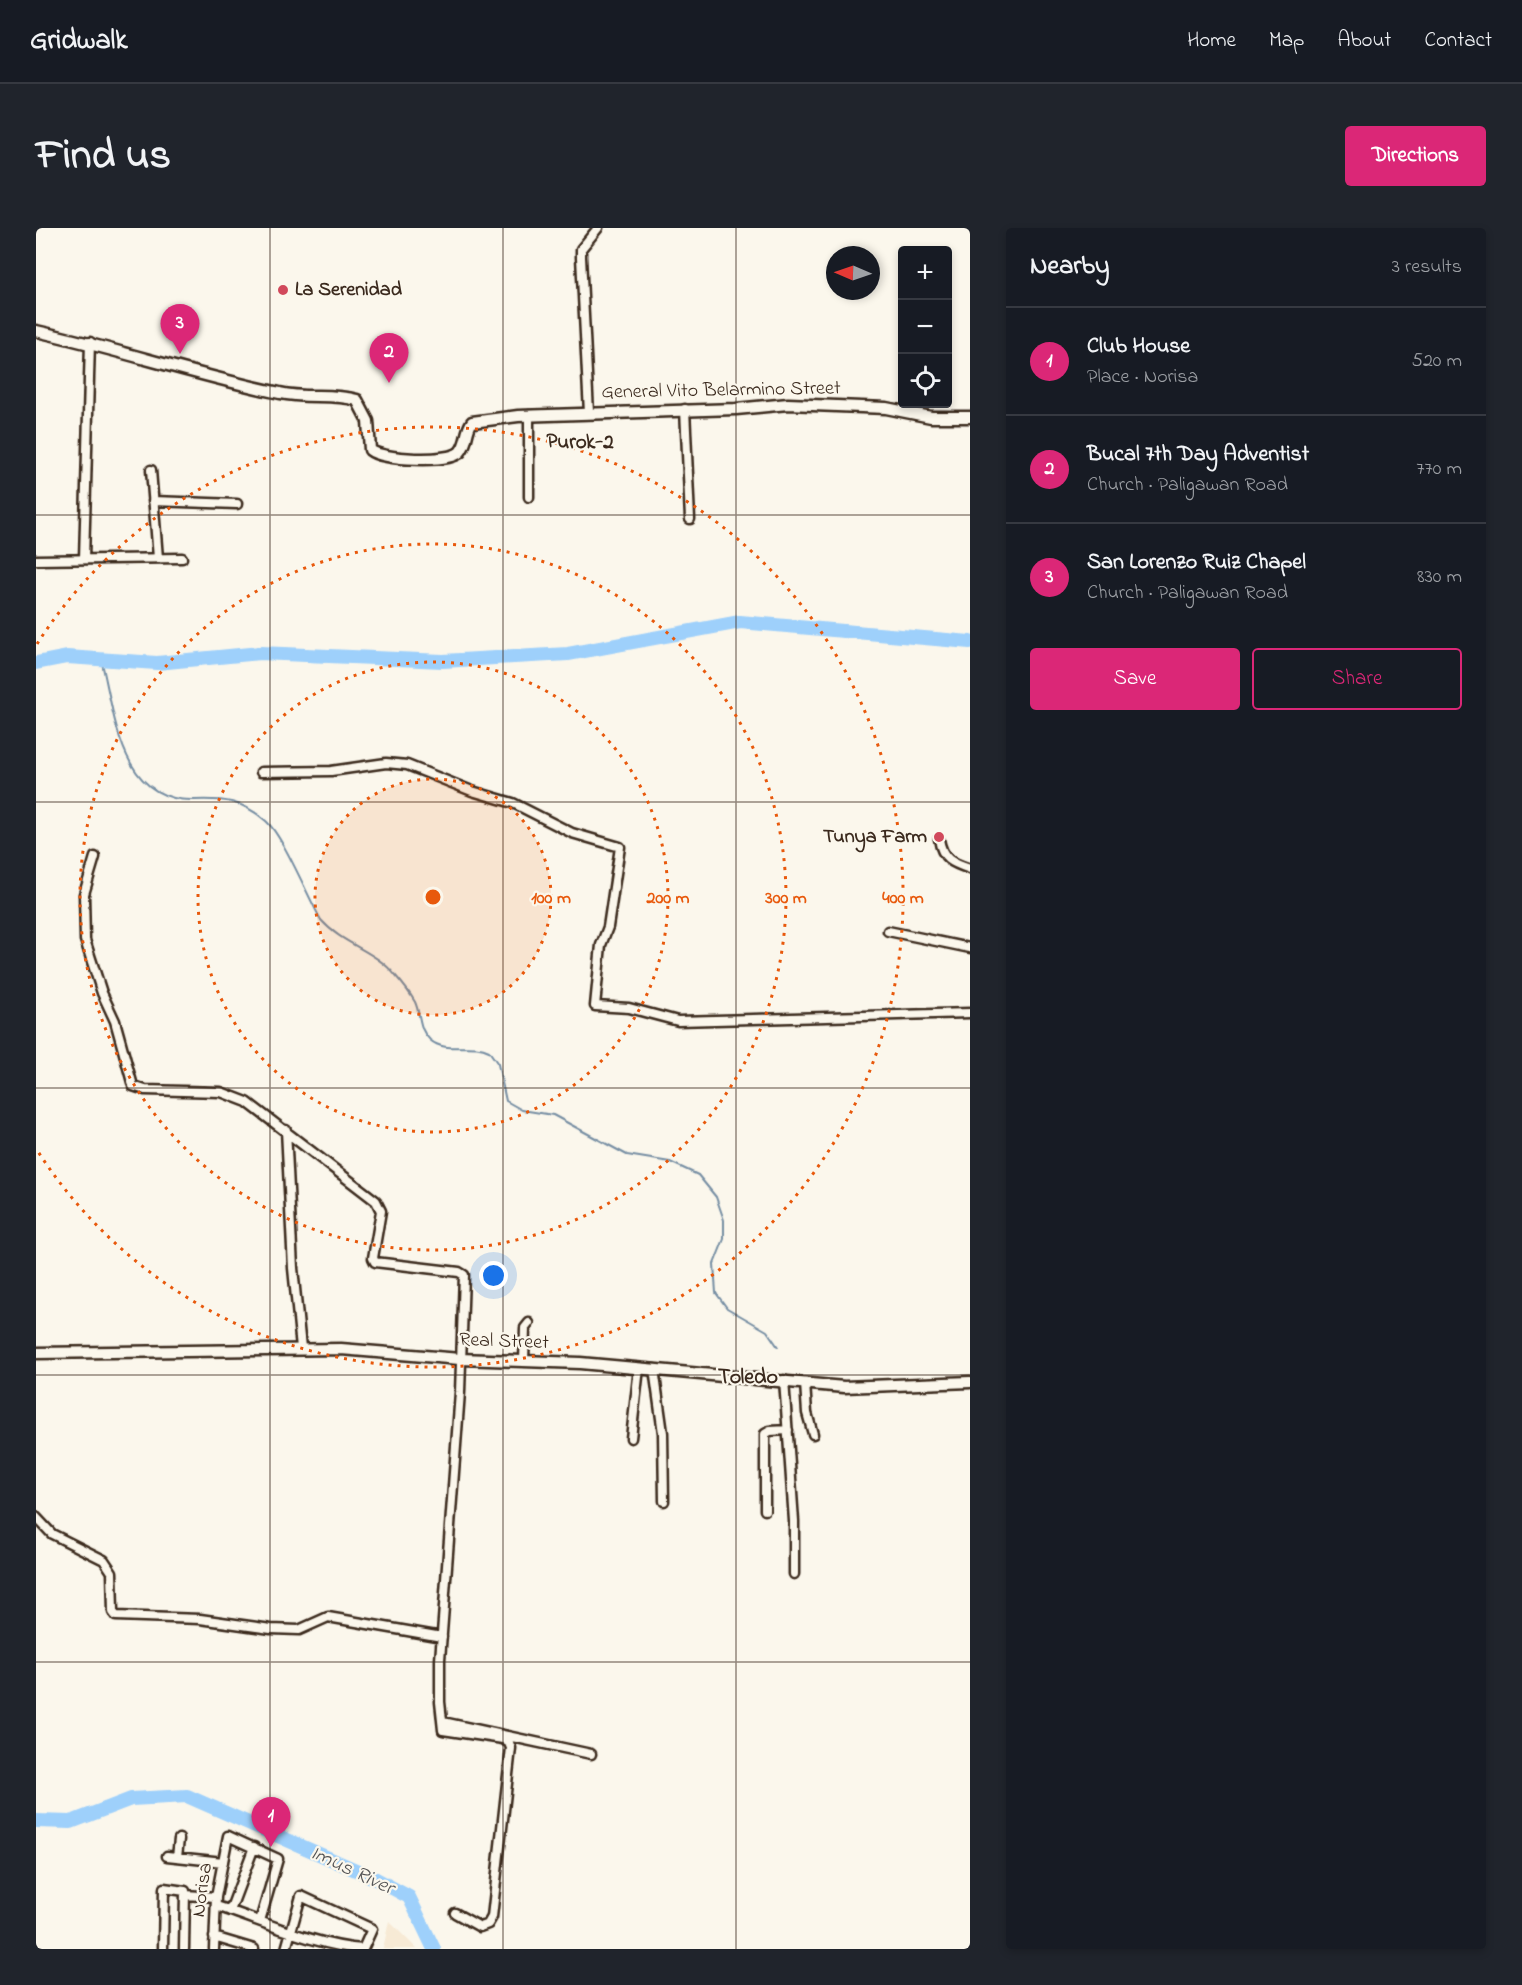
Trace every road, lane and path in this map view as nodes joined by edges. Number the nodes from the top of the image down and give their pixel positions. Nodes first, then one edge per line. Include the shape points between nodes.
1 (598, 228) edge
2 (36, 331) edge
3 (90, 342) junction
4 (685, 409) junction
5 (589, 413) junction
6 (529, 415) junction
7 (970, 417) edge
8 (151, 470) dead end
9 (529, 497) dead end
10 (153, 501) junction
11 (237, 504) dead end
12 (690, 519) dead end
13 (158, 558) junction
14 (182, 558) dead end
15 (84, 559) junction
16 (36, 560) edge
17 (261, 772) dead end
18 (939, 839) dead end
19 (95, 858) dead end
20 (970, 869) edge
21 (888, 931) dead end
22 (970, 948) edge
23 (970, 1013) edge
24 (286, 1130) junction
25 (529, 1323) dead end
26 (301, 1348) junction
27 (36, 1353) edge
28 (460, 1359) junction
29 (524, 1361) junction
30 (639, 1368) junction
31 (654, 1369) junction
32 (784, 1380) junction
33 (970, 1382) edge
34 (805, 1383) junction
35 (788, 1430) junction
36 (813, 1434) dead end
37 (632, 1438) dead end
38 (664, 1501) dead end
39 (765, 1510) dead end
40 (36, 1518) edge
41 (794, 1574) dead end
42 (442, 1637) junction
43 (443, 1722) junction
44 (591, 1754) dead end
45 (179, 1839) dead end
46 (254, 1847) junction
47 (167, 1856) dead end
48 (177, 1857) junction
49 (223, 1862) junction
50 (185, 1894) junction
51 (216, 1901) junction
52 (230, 1911) junction
53 (455, 1913) dead end
54 (260, 1920) junction
55 (290, 1930) junction
56 (214, 1937) junction
57 (163, 1949) edge
58 (184, 1949) edge
59 (214, 1949) edge
60 (254, 1949) edge
61 (286, 1949) edge

1 - 5 street via 585,244 581,257
2 - 3 street
3 - 6 street, General Vito Belarmino Street via 177,369 281,394 357,400 368,421 370,450 390,458 459,454 472,422
3 - 15 street
4 - 5 street, General Vito Belarmino Street
4 - 7 street, General Vito Belarmino Street via 788,404
4 - 12 street
5 - 6 street, General Vito Belarmino Street
6 - 9 street
8 - 10 street
10 - 11 street
10 - 13 street
13 - 14 street
13 - 15 street
15 - 16 street
17 - 23 street via 331,771 386,763 407,765 513,803 572,833 620,847 595,1006 629,1008 678,1021
18 - 20 street via 946,859
19 - 24 street via 84,894 85,939 115,1021 133,1086 145,1090 221,1092 248,1102
21 - 22 street
24 - 26 street
24 - 28 street via 380,1207 375,1262 463,1273
25 - 29 street via 525,1328
26 - 27 street, Real Street
26 - 28 street, Real Street
28 - 29 street, Real Street
28 - 42 street
29 - 30 street, Real Street
30 - 31 street, Real Street
30 - 37 street
31 - 32 street, Real Street
31 - 38 street via 663,1433
32 - 34 street, Real Street
32 - 35 street
33 - 34 street, Real Street via 866,1387
34 - 36 street
35 - 39 street via 765,1434
35 - 41 street
40 - 42 street via 52,1534 104,1560 112,1572 113,1612 117,1616 200,1619 299,1630 328,1617
42 - 43 street
43 - 44 street
43 - 53 street via 443,1730 503,1739 511,1749 492,1917 480,1927
45 - 48 street
46 - 49 street, Norisa via 228,1836
46 - 52 street
46 - 54 street via 278,1859 279,1864
47 - 48 street
48 - 49 street
49 - 51 street, Norisa
50 - 51 street
50 - 57 street via 164,1888
50 - 58 street
51 - 52 street
51 - 56 street, Norisa
52 - 54 street
54 - 55 street
55 - 55 street via 301,1896 372,1929 363,1949 347,1948
55 - 61 street
56 - 59 street, Norisa
56 - 60 street

